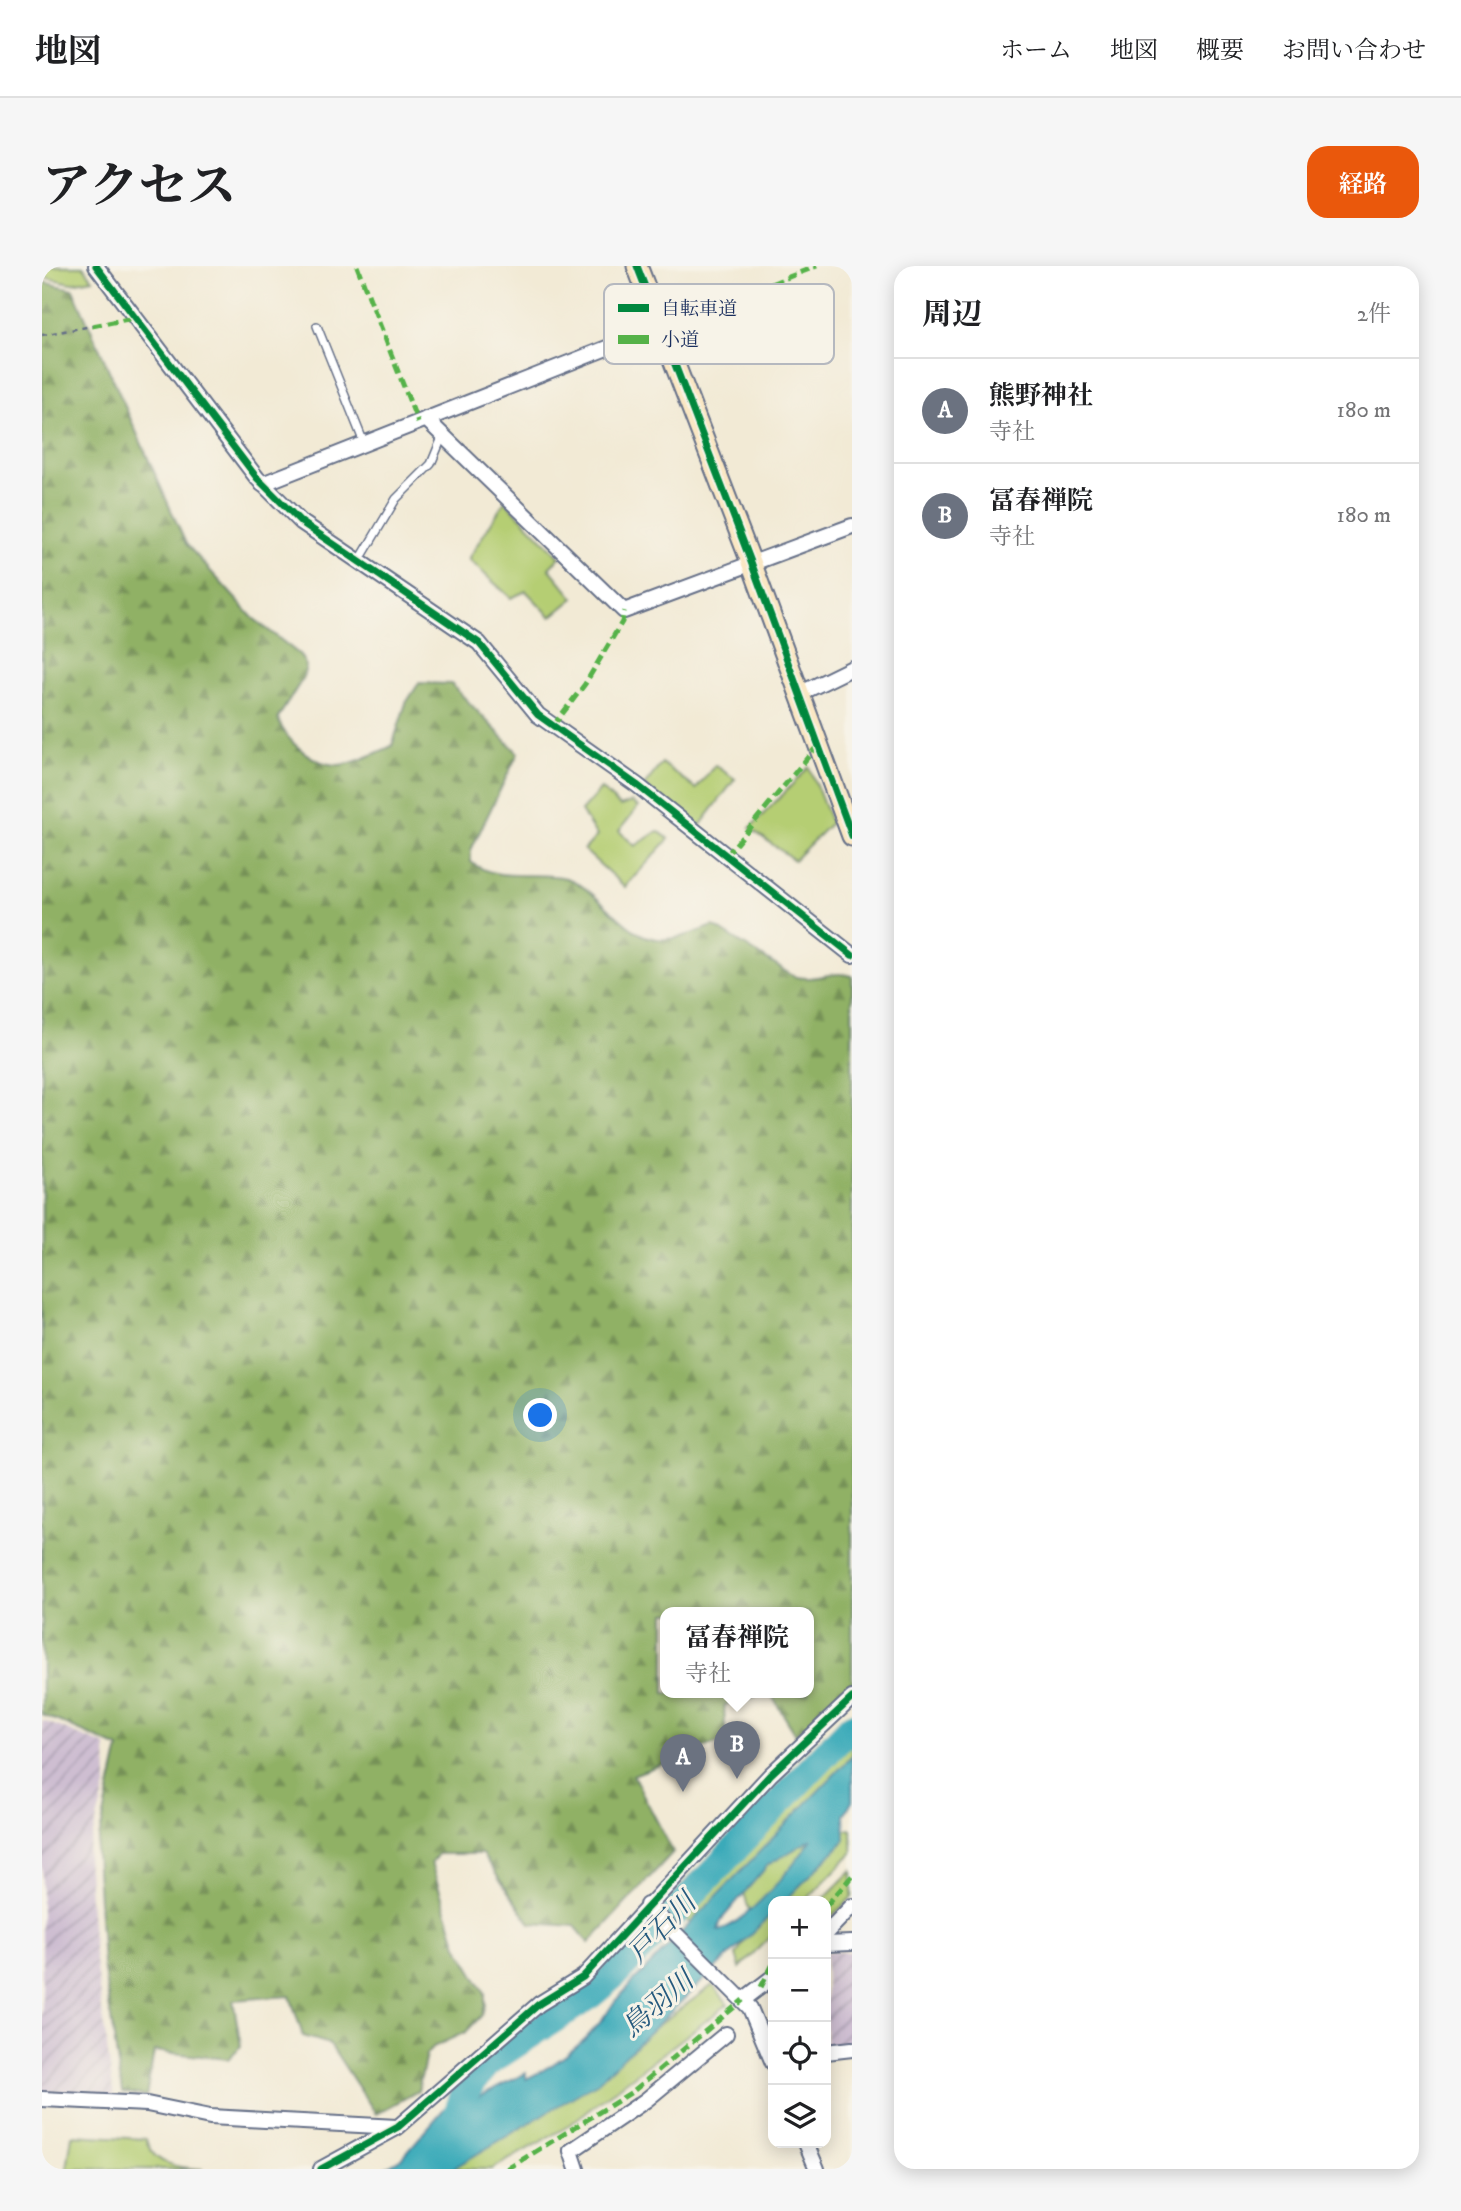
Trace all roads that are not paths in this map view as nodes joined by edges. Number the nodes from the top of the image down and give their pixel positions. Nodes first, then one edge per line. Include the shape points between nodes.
1 (98, 266) edge
2 (636, 266) edge
3 (643, 284) edge
4 (317, 326) dead end
5 (604, 349) edge
6 (674, 364) edge
7 (426, 419) junction
8 (443, 435) junction
9 (364, 444) junction
10 (262, 484) junction
11 (852, 526) edge
12 (751, 562) junction
13 (358, 564) junction
14 (852, 668) edge
15 (799, 694) junction
16 (852, 836) edge
17 (852, 955) edge
18 (852, 1698) edge
19 (852, 1906) edge
20 (651, 1908) junction
21 (831, 1928) edge
22 (852, 1943) edge
23 (831, 1944) edge
24 (768, 1980) edge
25 (739, 1997) junction
26 (726, 2034) dead end
27 (768, 2049) edge
28 (852, 2049) edge
29 (831, 2051) edge
30 (42, 2099) edge
31 (398, 2127) junction
32 (808, 2148) edge
33 (321, 2169) edge
34 (577, 2169) edge
35 (817, 2169) edge

1 - 10 street
2 - 3 street
4 - 9 lane
5 - 7 street
6 - 12 street
7 - 8 street
7 - 9 street
8 - 12 street via 624,611
8 - 13 lane via 431,464 396,499
9 - 10 street
10 - 13 street via 301,522
11 - 12 street
12 - 15 street
13 - 17 street via 479,643 538,715 637,785
14 - 15 street
15 - 16 street
18 - 20 street via 770,1775
19 - 21 street
20 - 25 street
20 - 31 street via 583,1977 539,2004
22 - 23 street
24 - 25 street
25 - 27 street via 750,2008
26 - 34 street via 646,2100 571,2151
28 - 29 street
30 - 31 street via 148,2104 210,2117
31 - 33 street
32 - 35 street

